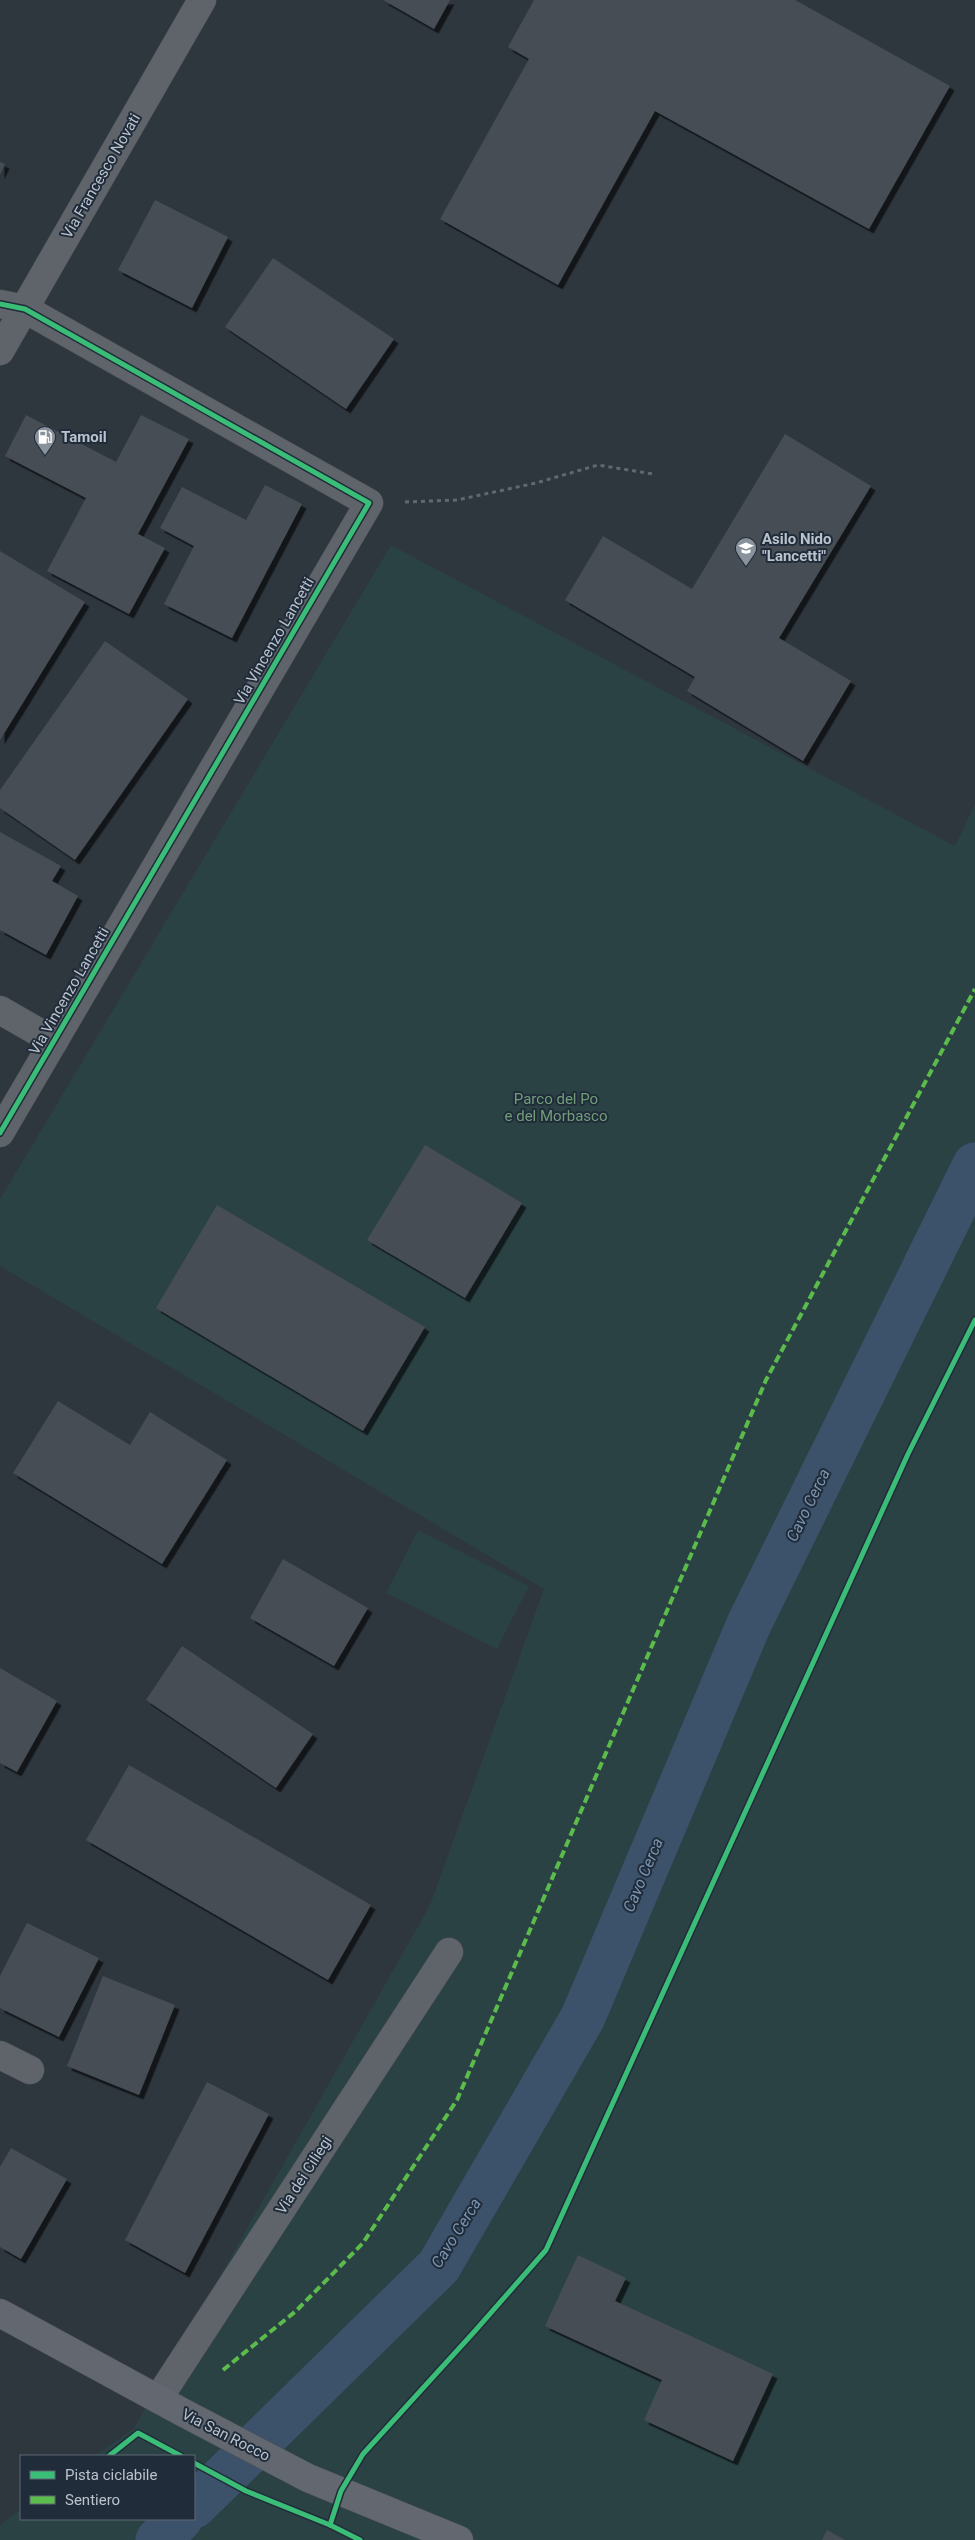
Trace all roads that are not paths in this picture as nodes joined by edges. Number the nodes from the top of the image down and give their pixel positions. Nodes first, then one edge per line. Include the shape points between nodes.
1 (202, 0) edge
2 (13, 306) edge
3 (0, 351) edge
4 (0, 1010) edge
5 (54, 1041) junction
6 (0, 1133) edge
7 (449, 1952) dead end
8 (0, 2055) edge
9 (30, 2070) dead end
10 (0, 2313) edge
11 (158, 2399) junction
12 (459, 2540) edge

1 - 2 street, Via Francesco Novati
2 - 3 street, Via Francesco Novati
2 - 5 street, Via Vincenzo Lancetti via 369,503
4 - 5 street
5 - 6 street, Via Vincenzo Lancetti
7 - 11 street, Via dei Ciliegi
8 - 9 street
10 - 11 main road, Via San Rocco
11 - 12 main road, Via San Rocco via 308,2478

